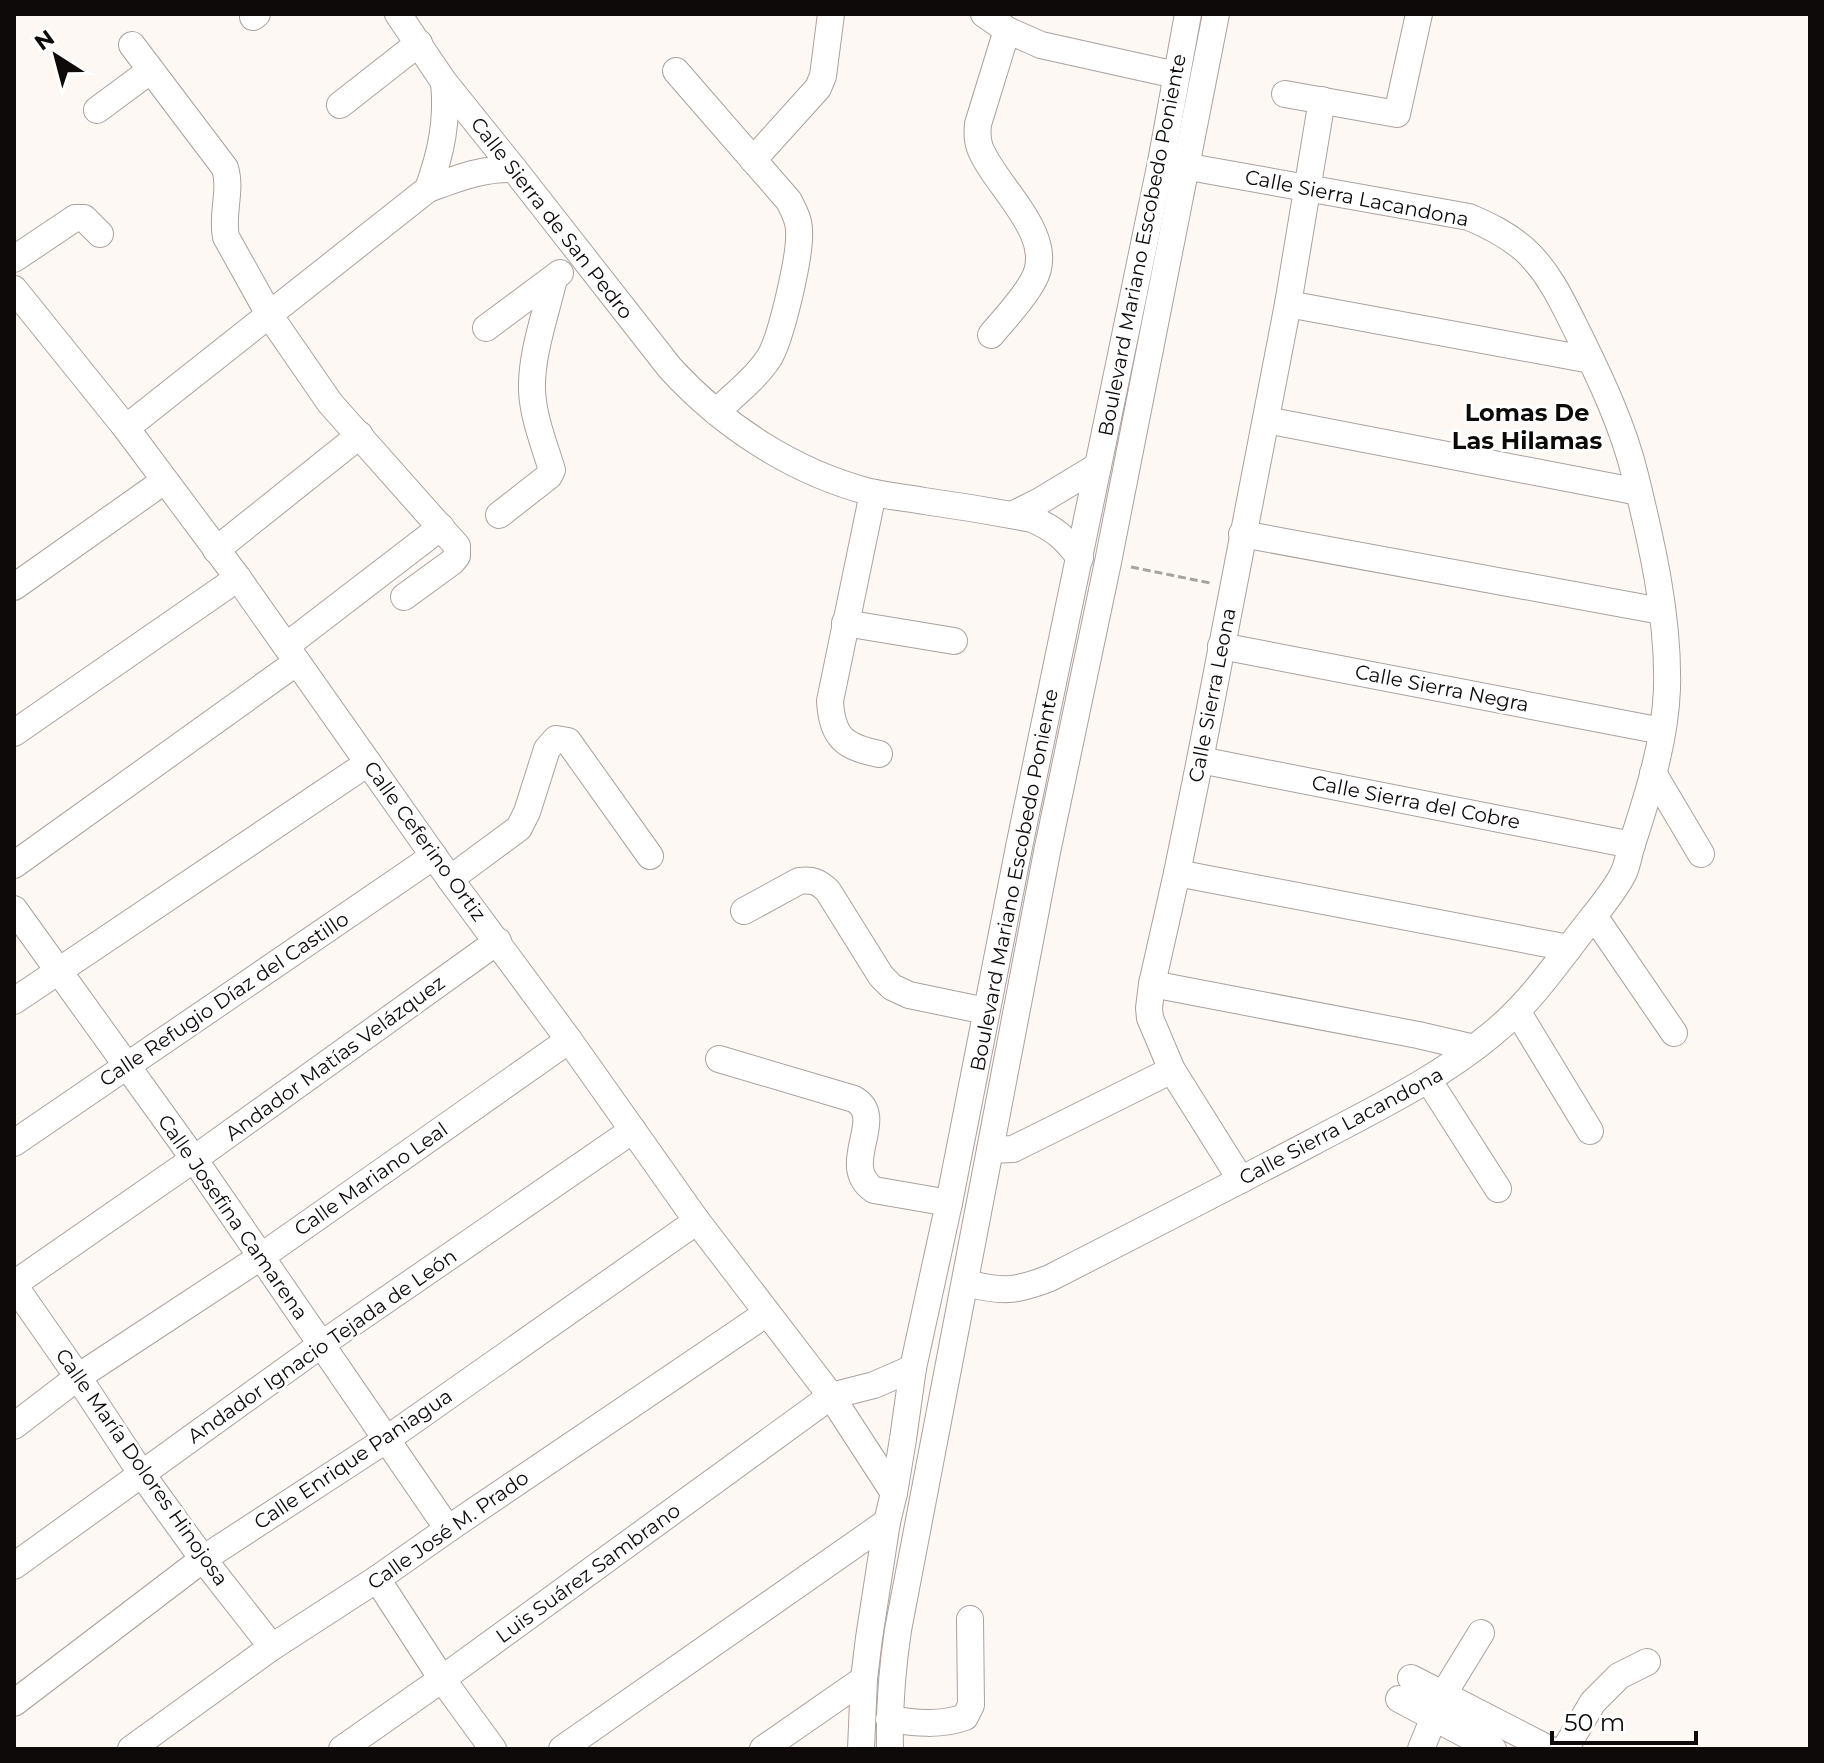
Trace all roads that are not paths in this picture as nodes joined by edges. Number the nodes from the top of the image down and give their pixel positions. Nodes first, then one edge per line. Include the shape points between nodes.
1 (398, 14) edge
2 (831, 14) edge
3 (984, 14) edge
4 (1188, 14) edge
5 (1216, 14) edge
6 (1419, 14) edge
7 (1007, 30) junction
8 (419, 43) junction
9 (132, 45) dead end
10 (151, 70) junction
11 (676, 71) dead end
12 (1176, 75) junction
13 (444, 82) junction
14 (1285, 94) dead end
15 (1322, 100) junction
16 (340, 105) dead end
17 (97, 110) dead end
18 (753, 160) junction
19 (1173, 164) junction
20 (514, 169) junction
21 (1308, 188) junction
22 (428, 189) junction
23 (100, 234) dead end
24 (582, 255) junction
25 (14, 259) edge
26 (554, 278) junction
27 (14, 289) edge
28 (1288, 304) junction
29 (270, 316) junction
30 (486, 328) dead end
31 (991, 335) dead end
32 (1591, 360) junction
33 (716, 412) junction
34 (1266, 420) junction
35 (126, 428) junction
36 (360, 435) junction
37 (1098, 466) junction
38 (164, 481) junction
39 (1639, 492) junction
40 (873, 493) junction
41 (499, 515) dead end
42 (1012, 515) junction
43 (1242, 534) junction
44 (449, 536) junction
45 (216, 550) junction
46 (1080, 558) junction
47 (238, 578) junction
48 (14, 587) edge
49 (404, 597) dead end
50 (1661, 611) junction
51 (845, 623) junction
52 (954, 641) dead end
53 (1221, 646) junction
54 (292, 654) junction
55 (1662, 731) junction
56 (14, 733) edge
57 (879, 754) dead end
58 (1200, 760) junction
59 (368, 763) junction
60 (1653, 773) junction
61 (1632, 845) junction
62 (1019, 847) junction
63 (1047, 852) junction
64 (1701, 854) dead end
65 (434, 856) junction
66 (650, 856) dead end
67 (14, 865) edge
68 (1177, 873) junction
69 (450, 879) junction
70 (14, 909) edge
71 (744, 911) dead end
72 (1594, 916) junction
73 (498, 941) junction
74 (1569, 948) junction
75 (58, 970) junction
76 (1152, 984) junction
77 (14, 1001) edge
78 (986, 1011) junction
79 (1517, 1011) junction
80 (1674, 1033) dead end
81 (569, 1040) junction
82 (1474, 1048) junction
83 (719, 1059) dead end
84 (126, 1065) junction
85 (1172, 1070) junction
86 (1429, 1081) junction
87 (633, 1130) junction
88 (1590, 1131) dead end
89 (14, 1143) edge
90 (990, 1150) junction
91 (194, 1159) junction
92 (1241, 1180) junction
93 (1498, 1189) dead end
94 (949, 1203) junction
95 (697, 1221) junction
96 (262, 1256) junction
97 (965, 1283) junction
98 (14, 1285) edge
99 (767, 1313) junction
100 (322, 1344) junction
101 (913, 1368) junction
102 (78, 1377) junction
103 (831, 1396) junction
104 (14, 1426) edge
105 (387, 1439) junction
106 (141, 1473) junction
107 (894, 1493) junction
108 (887, 1522) junction
109 (448, 1529) junction
110 (203, 1559) junction
111 (14, 1566) edge
112 (377, 1579) junction
113 (970, 1619) dead end
114 (1481, 1633) dead end
115 (272, 1647) junction
116 (1647, 1662) dead end
117 (442, 1679) junction
118 (864, 1679) junction
119 (1405, 1689) dead end
120 (14, 1703) edge
121 (1439, 1706) junction
122 (889, 1719) junction
123 (131, 1749) edge
124 (342, 1749) edge
125 (493, 1749) edge
126 (562, 1749) edge
127 (763, 1749) edge
128 (861, 1749) edge
129 (890, 1749) edge
130 (1421, 1749) edge
131 (1493, 1749) edge
132 (1549, 1749) edge
133 (1565, 1749) edge

1 - 8 street, Calle Sierra de San Pedro
2 - 18 street via 818,88
3 - 7 street
4 - 12 street, Boulevard Mariano Escobedo Poniente
5 - 19 street, Boulevard Mariano Escobedo Poniente
6 - 15 street via 1397,114
7 - 12 street via 1041,45
7 - 31 street via 977,136 1034,233 1039,265 1035,279
8 - 13 street, Calle Sierra de San Pedro
8 - 16 street
9 - 10 street
10 - 17 street
10 - 29 street via 225,168 226,237
11 - 18 street
12 - 19 street, Boulevard Mariano Escobedo Poniente
13 - 20 street, Calle Sierra de San Pedro
13 - 22 street via 444,136
14 - 15 street
15 - 21 street, Calle Sierra Leona
18 - 33 street via 789,201 799,243 771,355
19 - 21 street, Calle Sierra Lacandona
19 - 37 street, Boulevard Mariano Escobedo Poniente
19 - 63 street, Boulevard Mariano Escobedo Poniente via 1108,562
20 - 22 street via 481,171
20 - 24 street, Calle Sierra de San Pedro
21 - 28 street, Calle Sierra Leona
21 - 32 street, Calle Sierra Lacandona via 1469,217 1492,227 1542,268
22 - 29 street
23 - 25 street via 84,218 75,218
24 - 26 street
24 - 33 street, Calle Sierra de San Pedro via 670,368
26 - 30 street
26 - 41 street, Calle Sierra de San Pedro via 532,391 552,470
27 - 35 street, Calle Ceferino Ortiz
28 - 32 street
28 - 34 street, Calle Sierra Leona
29 - 35 street
29 - 36 street via 330,403
32 - 39 street, Calle Sierra Lacandona via 1615,410
33 - 40 street, Calle Sierra de San Pedro via 797,465
34 - 39 street
34 - 43 street, Calle Sierra Leona
35 - 38 street, Calle Ceferino Ortiz
36 - 44 street
36 - 45 street
37 - 42 street
37 - 46 street, Boulevard Mariano Escobedo Poniente
38 - 45 street, Calle Ceferino Ortiz
38 - 48 street
39 - 50 street, Calle Sierra Lacandona
40 - 42 street, Calle Sierra de San Pedro
40 - 51 street
42 - 46 street, Calle Sierra de San Pedro via 1051,528
43 - 50 street
43 - 53 street, Calle Sierra Leona
44 - 49 street via 457,556
44 - 54 street
45 - 47 street, Calle Ceferino Ortiz
46 - 62 street, Boulevard Mariano Escobedo Poniente
47 - 54 street, Calle Ceferino Ortiz
47 - 56 street
50 - 55 street, Calle Sierra Lacandona via 1667,691
51 - 52 street
51 - 57 street via 831,716 849,745
53 - 55 street, Calle Sierra Negra
53 - 58 street, Calle Sierra Leona
54 - 59 street, Calle Ceferino Ortiz
54 - 67 street
55 - 60 street, Calle Sierra Lacandona
58 - 61 street, Calle Sierra del Cobre
58 - 68 street, Calle Sierra Leona
59 - 65 street, Calle Ceferino Ortiz
59 - 75 street
60 - 61 street, Calle Sierra Lacandona
60 - 64 street
61 - 72 street, Calle Sierra Lacandona via 1623,873
62 - 63 street
62 - 78 street, Boulevard Mariano Escobedo Poniente
63 - 90 street, Boulevard Mariano Escobedo Poniente
65 - 69 street, Calle Ceferino Ortiz
65 - 84 street, Calle Refugio Díaz del Castillo
66 - 69 street via 568,741 556,739 547,749 519,828
68 - 74 street
68 - 76 street, Calle Sierra Leona
69 - 73 street, Calle Ceferino Ortiz
70 - 75 street, Calle Josefina Camarena
71 - 78 street via 799,881 821,883 892,987
72 - 74 street, Calle Sierra Lacandona
72 - 80 street
73 - 81 street, Calle Ceferino Ortiz
73 - 91 street, Andador Matías Velázquez
74 - 79 street, Calle Sierra Lacandona
75 - 77 street
75 - 84 street, Calle Josefina Camarena
76 - 82 street
76 - 85 street, Calle Sierra Leona via 1150,1018
78 - 94 street, Boulevard Mariano Escobedo Poniente
79 - 82 street, Calle Sierra Lacandona
79 - 88 street
81 - 87 street, Calle Ceferino Ortiz
81 - 96 street, Calle Mariano Leal
82 - 86 street, Calle Sierra Lacandona
83 - 94 street via 862,1103 867,1120 859,1166 865,1184
84 - 89 street, Calle Refugio Díaz del Castillo
84 - 91 street, Calle Josefina Camarena
85 - 90 street via 1013,1149
85 - 92 street, Calle Sierra Leona
86 - 92 street, Calle Sierra Lacandona
86 - 93 street
87 - 95 street, Calle Ceferino Ortiz
87 - 100 street, Andador Ignacio Tejada de León
90 - 97 street, Boulevard Mariano Escobedo Poniente
91 - 96 street, Calle Josefina Camarena
91 - 98 street, Andador Matías Velázquez
92 - 97 street, Calle Sierra Lacandona via 1029,1286 992,1290
94 - 101 street, Boulevard Mariano Escobedo Poniente
95 - 99 street, Calle Ceferino Ortiz
95 - 105 street, Calle Enrique Paniagua
96 - 100 street, Calle Josefina Camarena
96 - 102 street, Calle Mariano Leal
97 - 122 street, Boulevard Mariano Escobedo Poniente via 898,1630
98 - 102 street, Calle María Dolores Hinojosa
99 - 103 street, Calle Ceferino Ortiz
99 - 109 street, Calle José M. Prado
100 - 105 street, Calle Josefina Camarena
100 - 106 street, Andador Ignacio Tejada de León
101 - 103 street
101 - 107 street, Boulevard Mariano Escobedo Poniente
102 - 104 street, Calle Mariano Leal
102 - 106 street, Calle María Dolores Hinojosa
103 - 107 street, Calle Ceferino Ortiz
103 - 117 street, Luis Suárez Sambrano
105 - 109 street, Calle Josefina Camarena
105 - 110 street, Calle Enrique Paniagua
106 - 110 street, Calle María Dolores Hinojosa
106 - 111 street, Andador Ignacio Tejada de León
107 - 108 street, Boulevard Mariano Escobedo Poniente
108 - 118 street, Boulevard Mariano Escobedo Poniente
108 - 126 street
109 - 112 street, Calle José M. Prado
110 - 115 street, Calle María Dolores Hinojosa
110 - 120 street, Calle Enrique Paniagua
112 - 115 street, Calle José M. Prado
112 - 117 street
113 - 122 street via 971,1705 965,1717 952,1722
114 - 121 street
115 - 123 street, Calle José M. Prado
116 - 133 street via 1619,1676 1593,1702
117 - 124 street, Luis Suárez Sambrano
117 - 125 street
118 - 127 street
118 - 128 street, Boulevard Mariano Escobedo Poniente
119 - 121 street
121 - 130 street
121 - 131 street
121 - 132 street
122 - 129 street, Boulevard Mariano Escobedo Poniente

